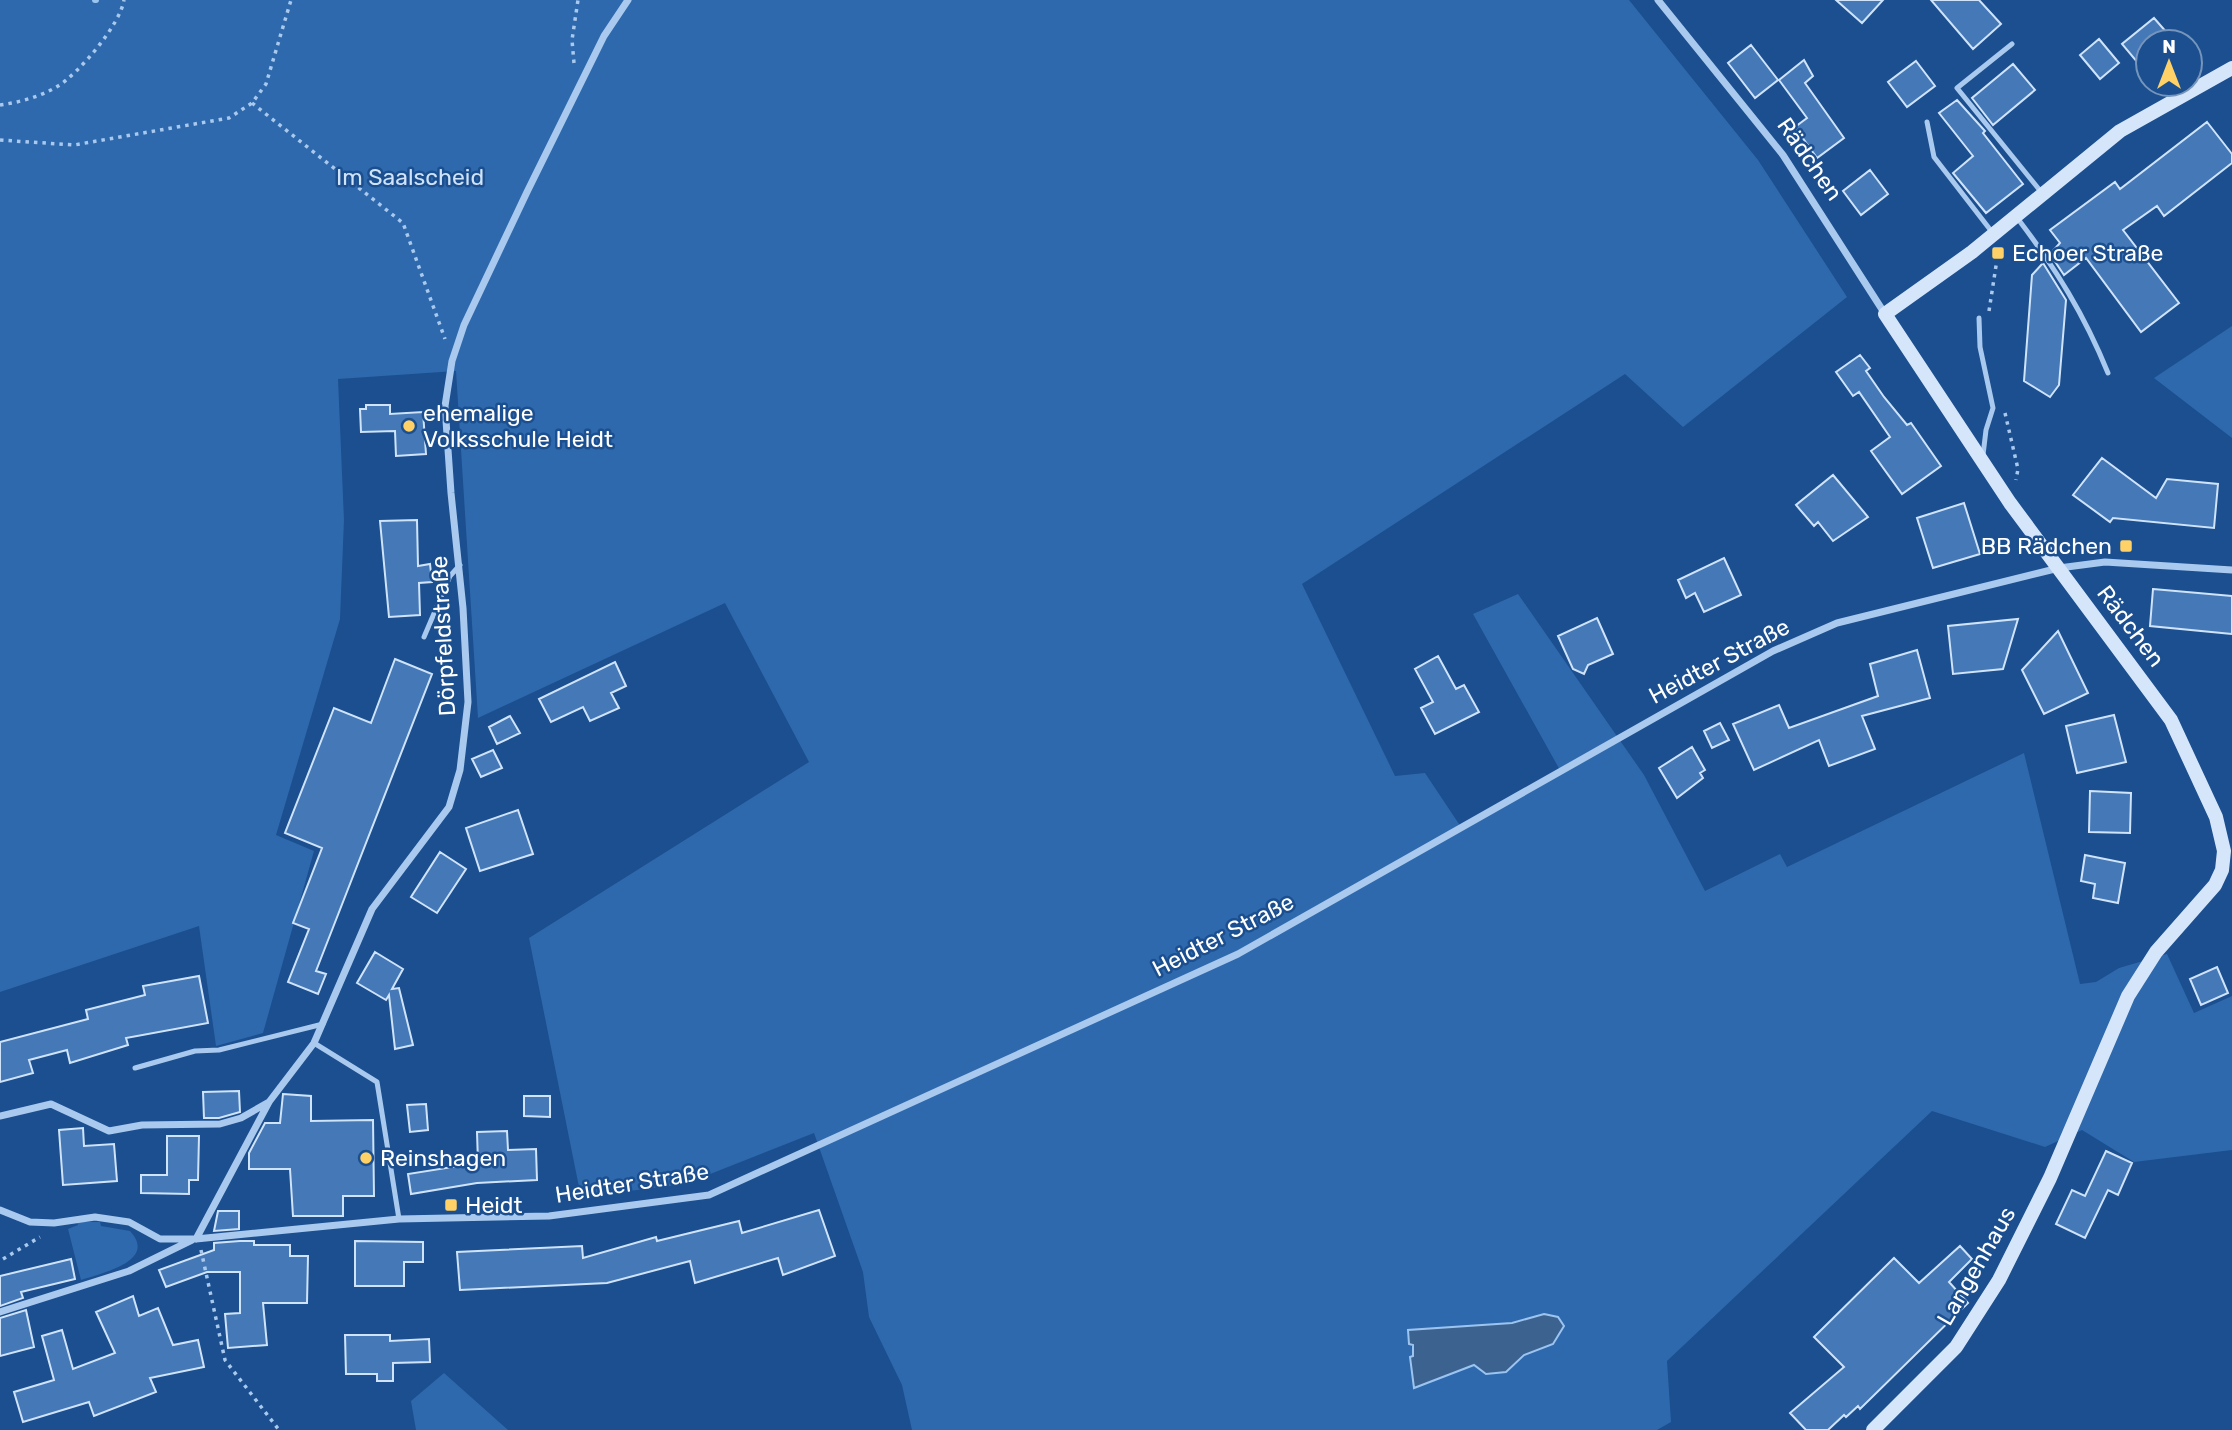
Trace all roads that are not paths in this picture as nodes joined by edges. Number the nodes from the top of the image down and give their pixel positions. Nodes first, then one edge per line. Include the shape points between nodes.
1 (628, 0) edge
2 (1658, 0) edge
3 (2012, 44) dead end
4 (2232, 68) edge
5 (1927, 122) dead end
6 (2042, 193) junction
7 (2016, 216) junction
8 (1994, 234) junction
9 (1885, 314) junction
10 (1979, 318) road end
11 (2108, 373) dead end
12 (1983, 462) junction
13 (460, 565) junction
14 (2059, 568) junction
15 (2232, 570) edge
16 (424, 637) dead end
17 (323, 1024) junction
18 (314, 1043) junction
19 (135, 1068) dead end
20 (269, 1102) junction
21 (0, 1116) edge
22 (2050, 1178) joint
23 (0, 1210) edge
24 (399, 1219) junction
25 (196, 1239) junction
26 (0, 1312) edge
27 (1873, 1430) edge

1 - 13 street, Dörpfeldstraße via 577,89 464,325 452,361 445,406
2 - 9 street, Rädchen via 1783,155
3 - 6 lane via 1957,88
4 - 6 street via 2120,131
5 - 8 lane via 1934,157
6 - 7 street
7 - 8 street
7 - 11 lane via 2089,324
8 - 9 street
9 - 12 street, Rädchen
10 - 12 lane via 1993,408
12 - 14 street, Rädchen
13 - 16 lane via 450,576
13 - 17 street, Dörpfeldstraße via 468,702 460,770 449,807 372,909
14 - 15 street, Heidter Straße via 2105,562
14 - 22 street, Rädchen via 2171,720 2216,817 2224,851 2215,885 2156,952 2128,996
14 - 24 street, Heidter Straße via 1837,623 1773,650 1238,954 709,1195 549,1216
17 - 18 street, Dörpfeldstraße
17 - 19 lane
18 - 20 street, Dörpfeldstraße
18 - 24 lane via 377,1082
20 - 21 street via 220,1124 142,1125 109,1131 51,1104
20 - 25 street, Dörpfeldstraße
22 - 27 street, Langenhaus via 1999,1280 1956,1347
23 - 25 street via 19,1220 54,1223 95,1217 129,1222 160,1239
24 - 25 street, Heidter Straße
25 - 26 street via 129,1271

